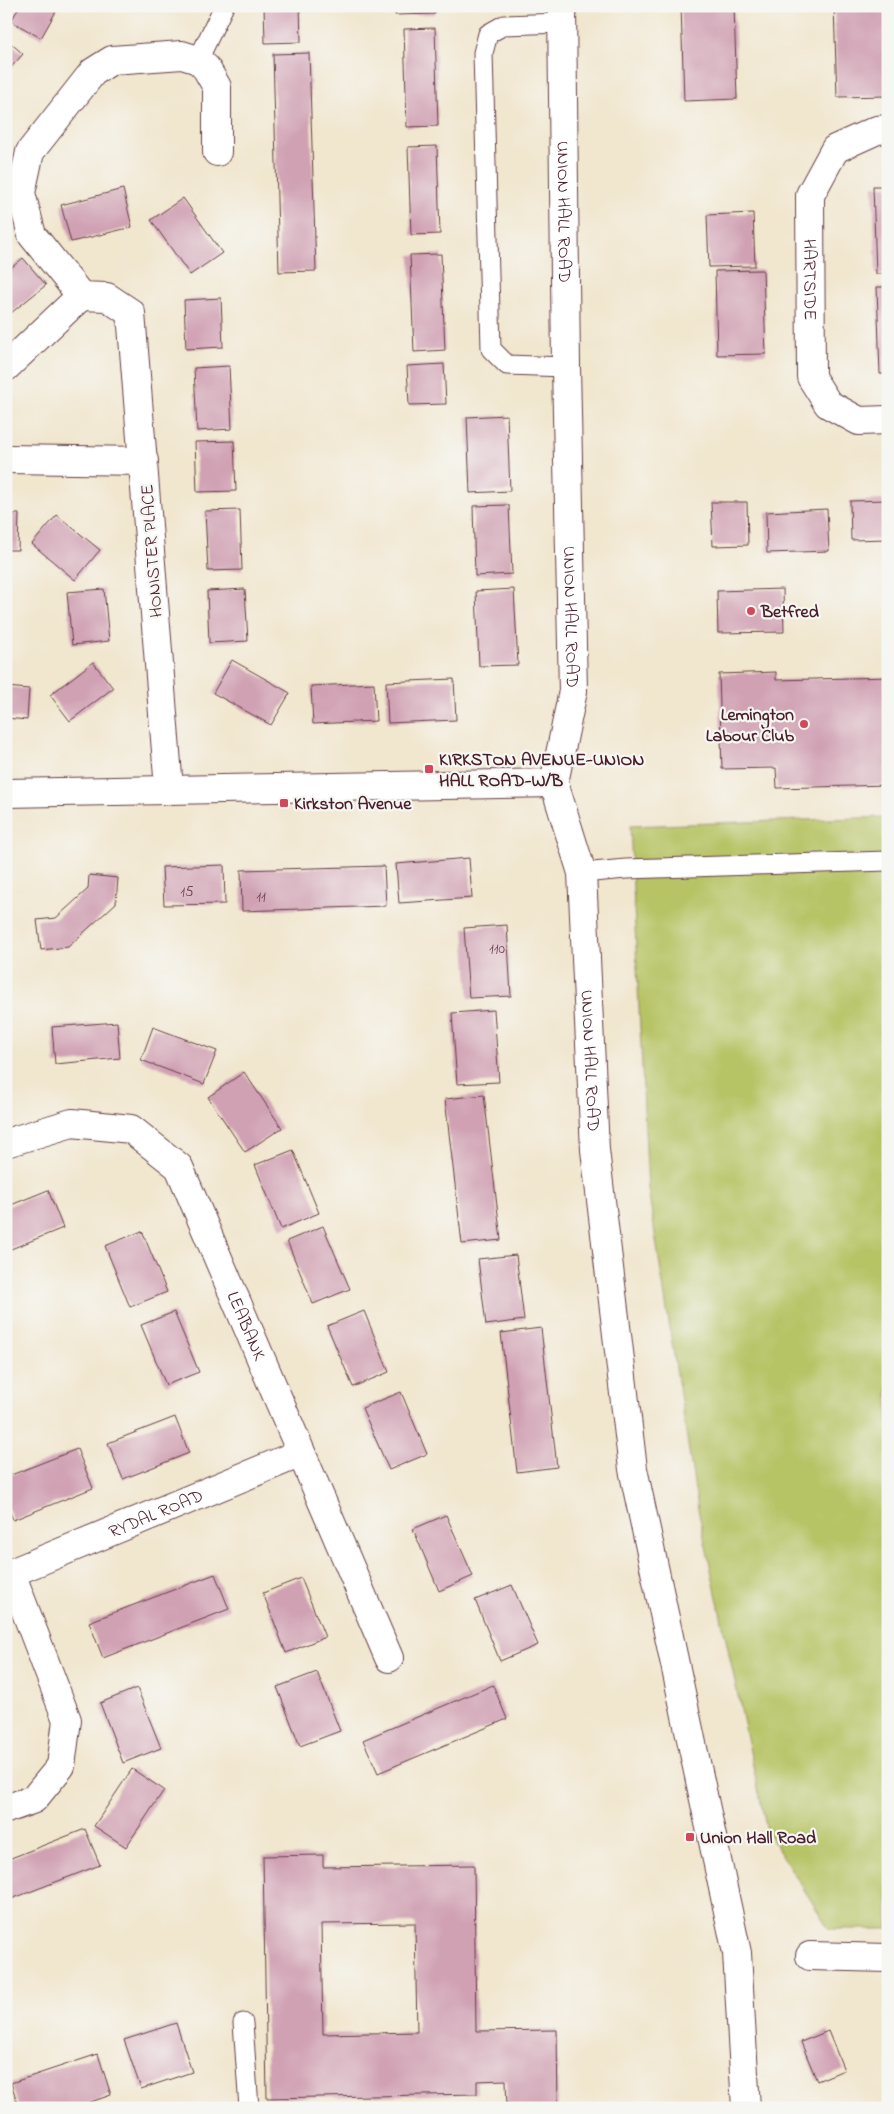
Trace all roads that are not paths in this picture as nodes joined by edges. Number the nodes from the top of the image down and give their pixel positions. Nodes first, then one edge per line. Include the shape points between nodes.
1 (224, 6) edge
2 (562, 15) edge
3 (198, 60) junction
4 (888, 129) edge
5 (216, 152) dead end
6 (81, 296) junction
7 (6, 367) edge
8 (566, 367) junction
9 (888, 420) edge
10 (6, 459) edge
11 (144, 461) junction
12 (554, 783) junction
13 (169, 790) junction
14 (6, 793) edge
15 (888, 861) edge
16 (582, 872) junction
17 (6, 1142) edge
18 (301, 1453) junction
19 (9, 1574) edge
20 (389, 1658) dead end
21 (6, 1809) edge
22 (810, 1956) dead end
23 (888, 1958) edge
24 (243, 2024) dead end
25 (750, 2103) edge
26 (249, 2108) edge

1 - 3 lane
2 - 8 street, UNION HALL ROAD
2 - 8 lane via 504,25 488,34 483,53 491,349 507,365
3 - 5 street via 216,87
3 - 6 street via 182,56 112,60 93,72 30,152 21,193 32,235
4 - 9 street, HARTSIDE via 877,130 835,148 810,195 811,377 828,404 859,420
6 - 7 street
6 - 11 street, HONISTER PLACE via 107,297 131,313
8 - 12 street, UNION HALL ROAD via 573,691
10 - 11 street
11 - 13 street, HONISTER PLACE
12 - 13 street
12 - 16 street, UNION HALL ROAD
13 - 14 street
15 - 16 lane
16 - 25 street, UNION HALL ROAD via 595,1150 632,1469 737,1953
17 - 18 street, LEABANK via 72,1123 131,1130 179,1167
18 - 19 street, RYDAL ROAD
18 - 20 street, LEABANK
19 - 21 street, RYDAL ROAD via 67,1720 61,1766 34,1799
22 - 23 street
24 - 26 lane

